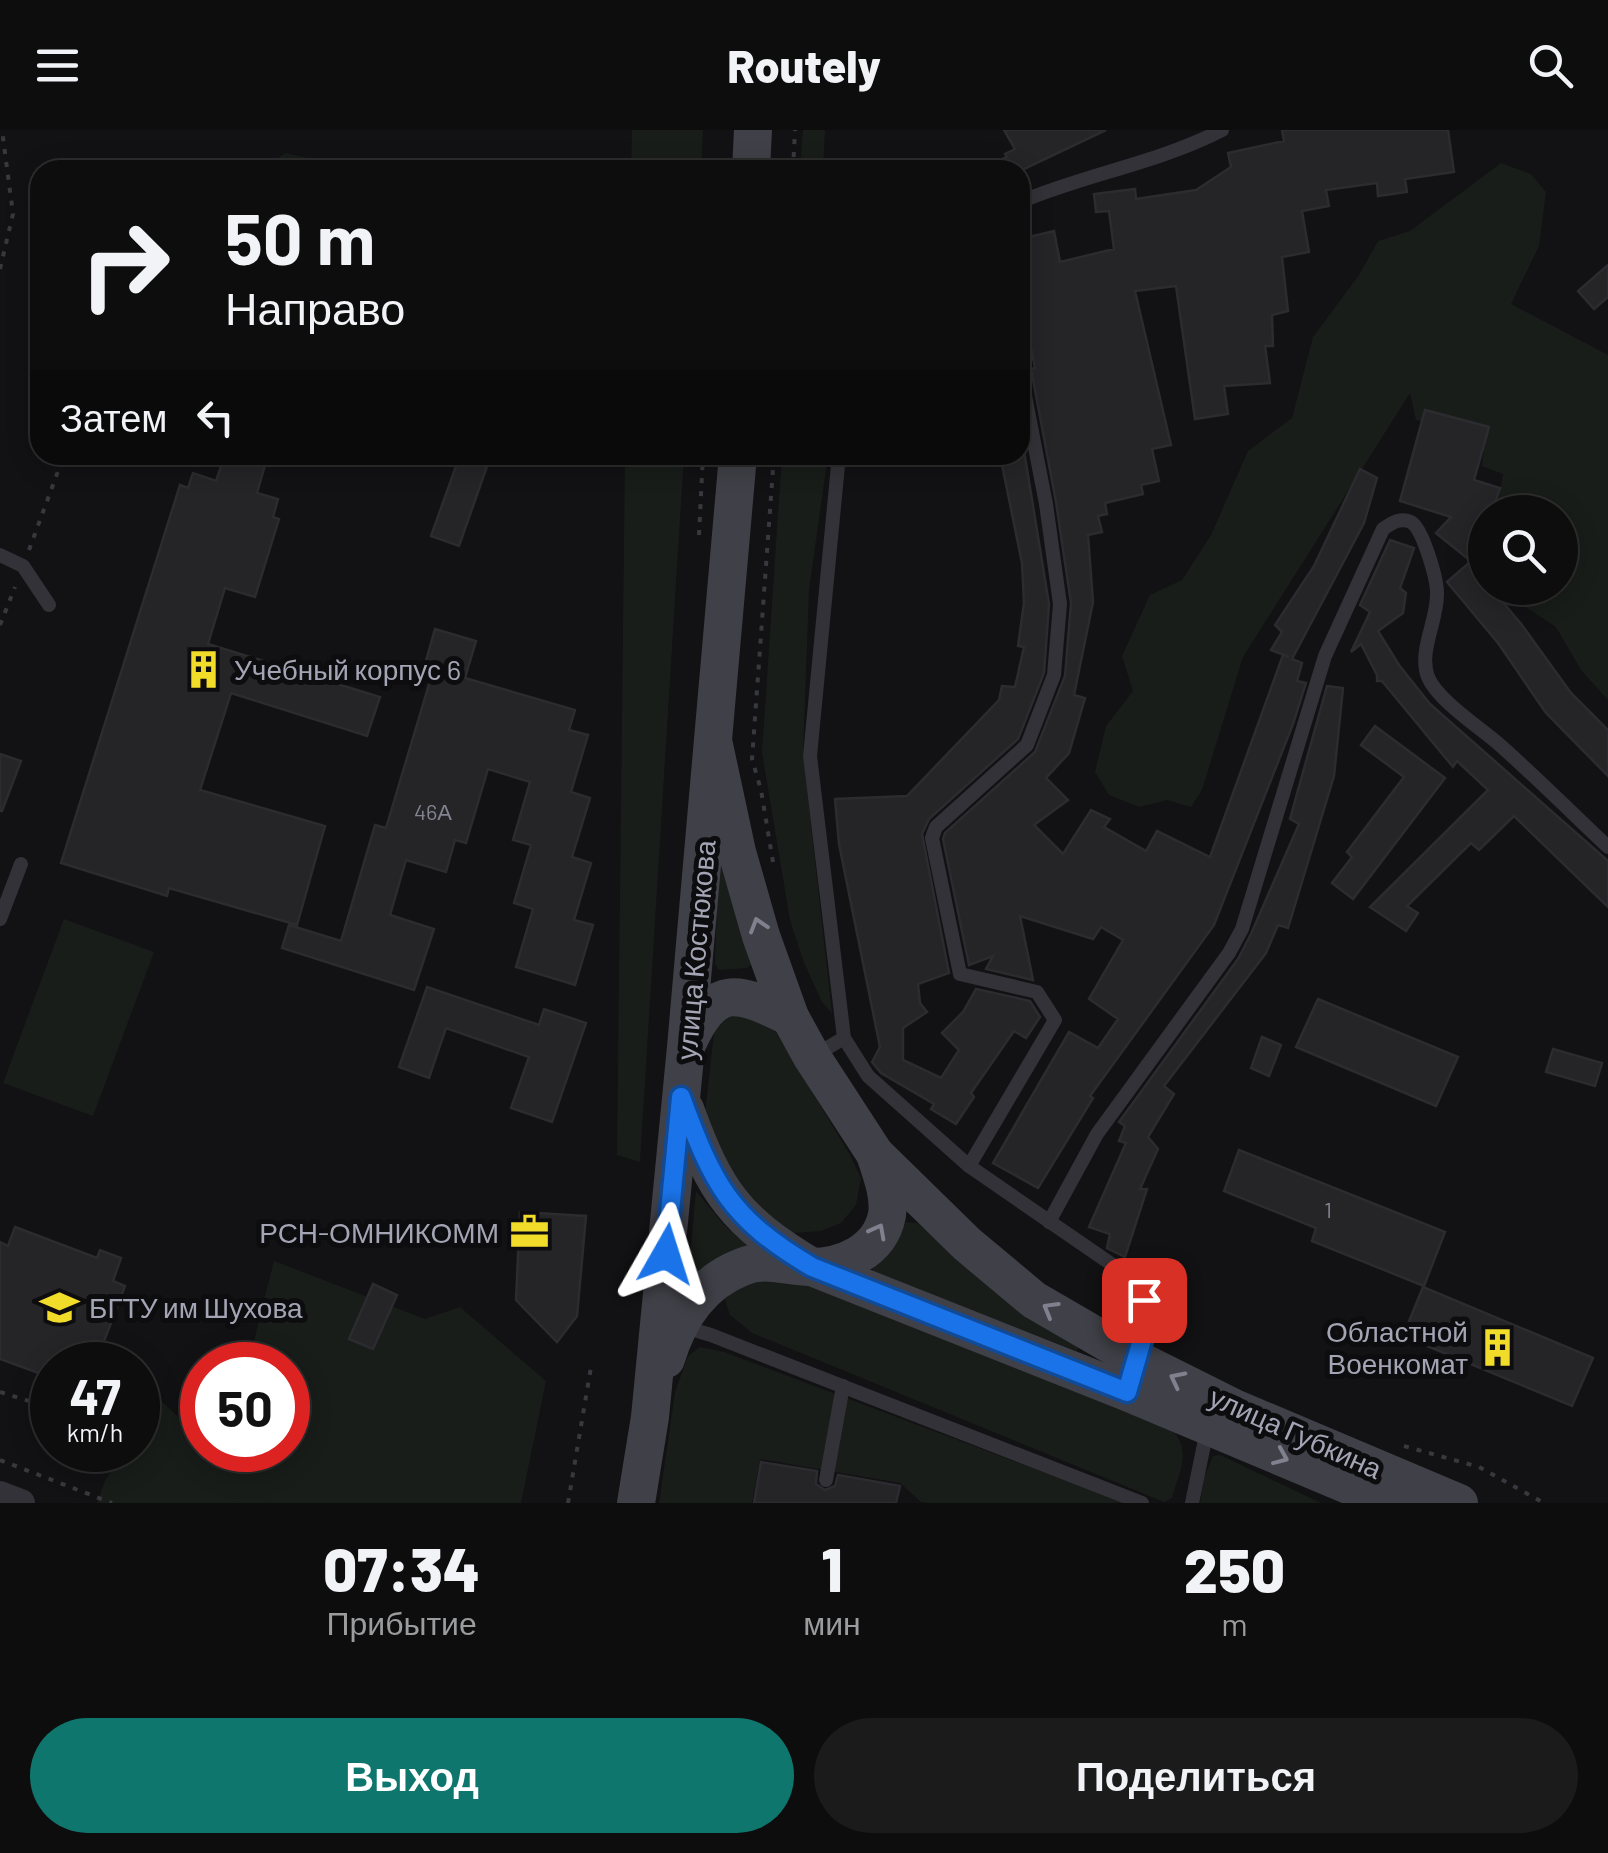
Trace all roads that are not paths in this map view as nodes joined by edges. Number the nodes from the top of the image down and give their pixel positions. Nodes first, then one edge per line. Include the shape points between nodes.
1 (753, 130) edge
2 (1222, 130) edge
3 (752, 160) edge
4 (1030, 198) edge
5 (1030, 422) edge
6 (737, 465) edge
7 (838, 465) edge
8 (0, 555) edge
9 (49, 606) dead end
10 (714, 745) junction
11 (1608, 847) edge
12 (21, 864) dead end
13 (0, 919) edge
14 (790, 1017) junction
15 (844, 1038) junction
16 (686, 1047) junction
17 (812, 1057) junction
18 (681, 1097) junction
19 (875, 1154) junction
20 (969, 1166) junction
21 (1048, 1222) junction
22 (812, 1267) junction
23 (714, 1325) dead end
24 (676, 1334) junction
25 (727, 1342) junction
26 (1130, 1375) junction
27 (843, 1386) junction
28 (650, 1418) junction
29 (1208, 1426) junction
30 (826, 1480) dead end
31 (0, 1495) edge
32 (21, 1503) edge
33 (636, 1503) edge
34 (1142, 1503) edge
35 (1192, 1503) edge
36 (1391, 1503) edge
37 (1459, 1503) edge

1 - 3 main road
2 - 4 lane
5 - 20 lane via 1060,604 1054,675 1027,745 936,827 932,838 960,974 1037,992 1056,1020
6 - 10 main road, улица Костюкова
7 - 15 lane via 810,756
8 - 9 lane via 23,566
14 -> 10 main road via 737,852
10 - 16 main road, улица Костюкова
11 - 21 lane via 1438,692 1426,657 1437,594 1419,529 1398,520 1383,529 1325,656 1242,929 1097,1134
12 - 13 lane
14 - 16 main road via 757,1000 718,1000 701,1014
14 - 17 main road
15 - 17 lane
15 - 20 lane via 868,1076
16 - 18 main road, улица Костюкова
17 - 19 main road
18 - 22 main road via 703,1158 734,1208
18 - 28 main road, улица Костюкова
22 -> 19 main road via 849,1261 875,1244 887,1214
26 -> 19 main road via 967,1244
20 - 21 lane
21 - 26 lane via 1133,1279 1144,1300 1146,1326
22 - 24 main road via 770,1261 744,1266 687,1312
22 - 26 main road
23 - 25 lane
24 - 25 lane via 694,1330
24 - 28 main road
25 - 27 lane
26 - 29 main road, улица Губкина
37 -> 26 main road, улица Губкина via 1234,1408
27 - 30 lane
27 - 34 lane
28 - 33 main road, улица Костюкова
29 - 35 lane
29 -> 36 main road, улица Губкина
31 - 32 street

